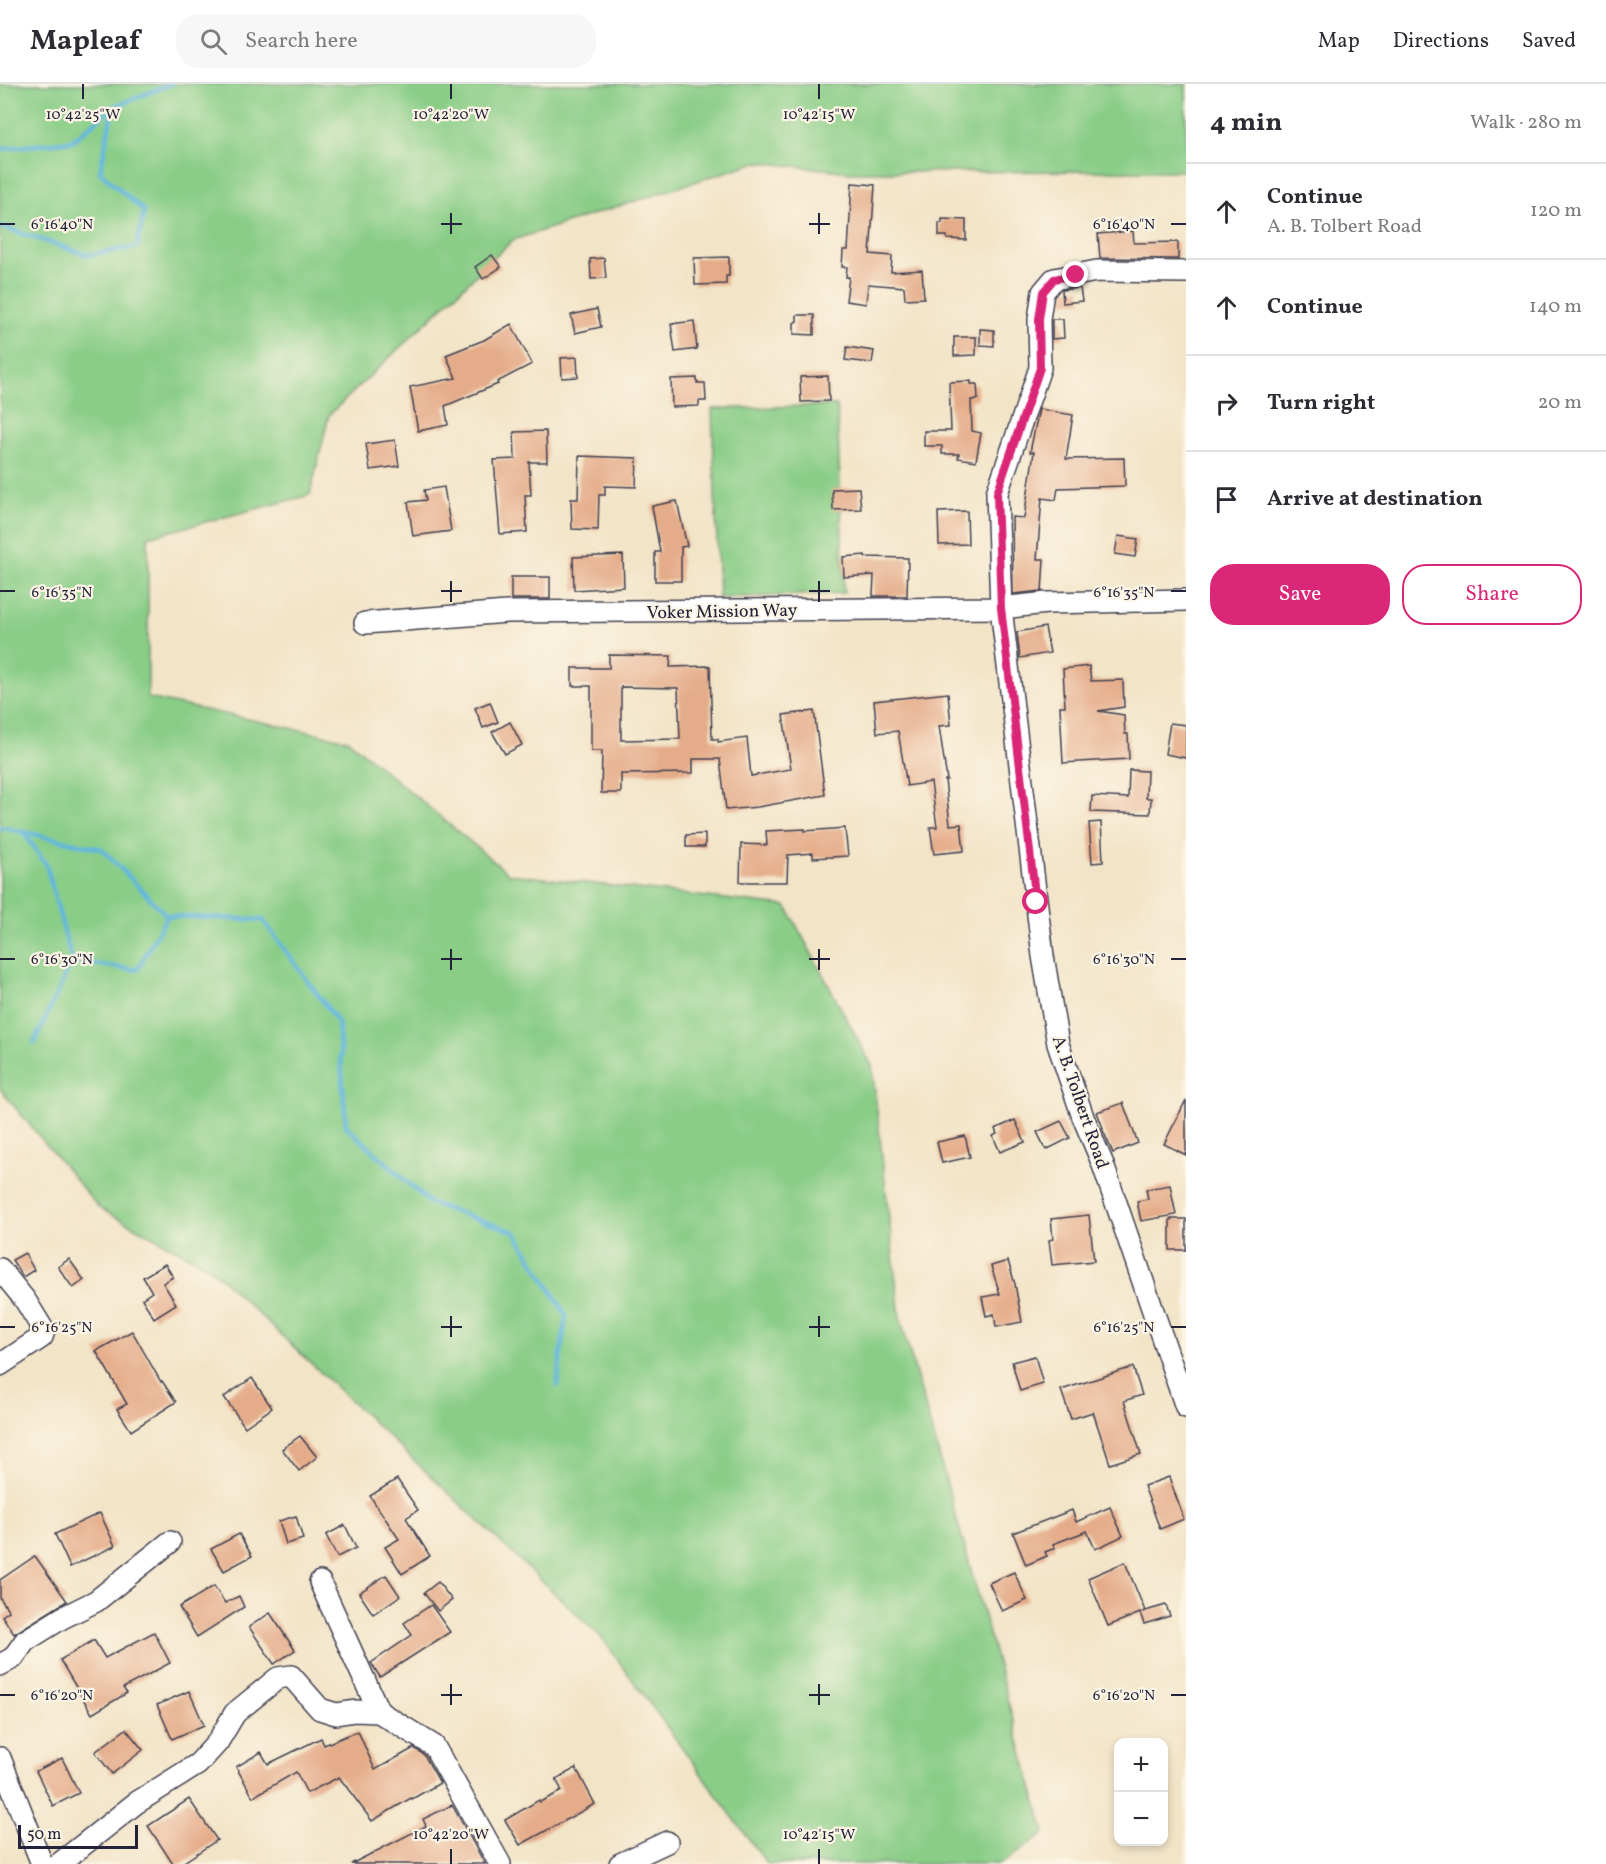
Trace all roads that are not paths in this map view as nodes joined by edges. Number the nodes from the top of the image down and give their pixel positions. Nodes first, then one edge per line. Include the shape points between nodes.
1 (1186, 272) edge
2 (1186, 600) edge
3 (1001, 608) junction
4 (365, 623) dead end
5 (0, 1269) edge
6 (0, 1365) edge
7 (1186, 1407) edge
8 (170, 1542) dead end
9 (320, 1582) dead end
10 (0, 1665) edge
11 (379, 1712) junction
12 (0, 1758) edge
13 (667, 1842) dead end
14 (42, 1864) edge
15 (59, 1864) edge
16 (500, 1864) edge
17 (620, 1864) edge

1 - 3 street, A. B. Tolbert Road via 1097,271 1054,279 1043,292 1040,368 997,493
2 - 3 street, Voker Mission Way via 1047,603
3 - 4 street, Voker Mission Way via 507,612
3 - 7 street, A. B. Tolbert Road via 1043,956 1058,1044
5 - 6 street via 45,1331
8 - 10 street via 96,1601 25,1641 13,1658
9 - 11 street
11 - 15 street via 336,1714 320,1709 291,1676 278,1678 235,1713 217,1743 198,1764 136,1803
11 - 16 street via 434,1746
12 - 14 street
13 - 17 street

